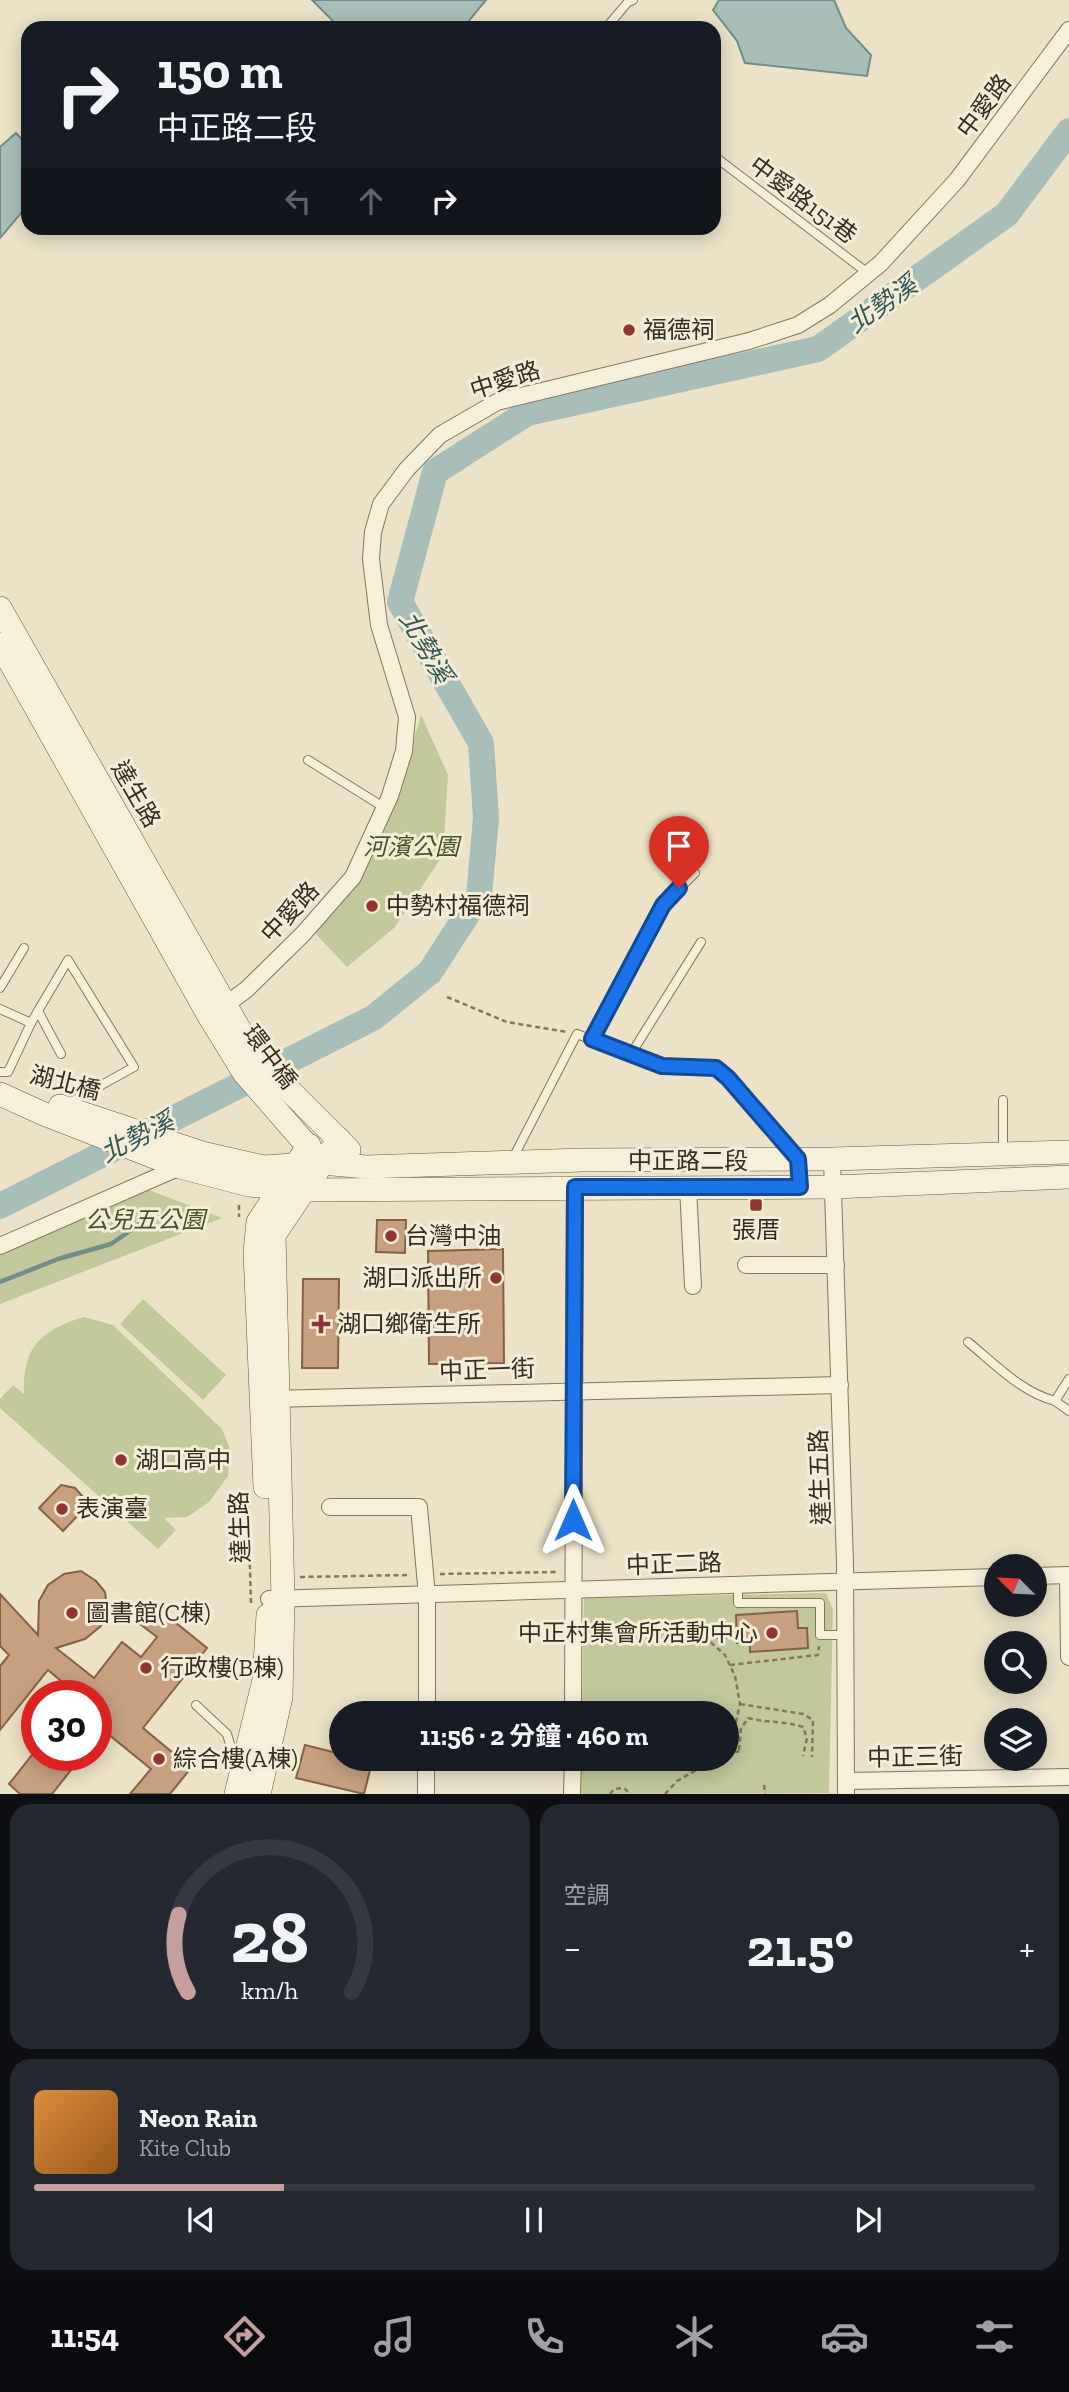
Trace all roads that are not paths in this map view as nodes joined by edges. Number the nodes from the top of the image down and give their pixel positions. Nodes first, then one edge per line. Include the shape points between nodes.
1 (632, 0) edge
2 (612, 21) edge
3 (1069, 30) edge
4 (721, 161) edge
5 (869, 274) junction
6 (0, 608) edge
7 (0, 644) edge
8 (308, 760) dead end
9 (77, 763) junction
10 (385, 808) junction
11 (695, 873) dead end
12 (701, 942) dead end
13 (24, 948) dead end
14 (0, 966) edge
15 (8, 975) junction
16 (0, 988) edge
17 (0, 1009) edge
18 (38, 1011) junction
19 (217, 1011) junction
20 (31, 1023) junction
21 (592, 1039) junction
22 (631, 1054) junction
23 (61, 1055) dead end
24 (0, 1072) edge
25 (4, 1100) edge
26 (1003, 1100) dead end
27 (64, 1106) junction
28 (302, 1121) junction
29 (339, 1139) junction
30 (1069, 1152) edge
31 (1003, 1154) junction
32 (309, 1158) junction
33 (798, 1159) junction
34 (832, 1159) junction
35 (511, 1162) junction
36 (180, 1167) junction
37 (366, 1167) junction
38 (1069, 1177) edge
39 (575, 1187) junction
40 (688, 1187) junction
41 (800, 1187) junction
42 (834, 1187) junction
43 (292, 1189) junction
44 (348, 1191) junction
45 (0, 1245) edge
46 (746, 1265) dead end
47 (836, 1265) junction
48 (693, 1286) dead end
49 (968, 1342) dead end
50 (1069, 1379) edge
51 (839, 1385) junction
52 (573, 1391) junction
53 (270, 1399) junction
54 (1055, 1401) junction
55 (1069, 1411) edge
56 (330, 1507) dead end
57 (1069, 1575) edge
58 (1047, 1576) edge
59 (984, 1577) edge
60 (845, 1582) junction
61 (738, 1585) junction
62 (573, 1590) junction
63 (427, 1596) junction
64 (268, 1601) junction
65 (846, 1635) junction
66 (1069, 1657) edge
67 (427, 1701) edge
68 (573, 1701) edge
69 (196, 1705) dead end
70 (426, 1771) edge
71 (573, 1771) edge
72 (1069, 1777) edge
73 (846, 1787) edge
74 (246, 1792) edge
75 (426, 1794) edge
76 (572, 1794) edge

1 - 2 lane
3 - 5 street, 中愛路 via 957,180
4 - 5 lane, 中愛路151巷
5 - 10 street, 中愛路 via 830,306 798,324 697,355 497,402 440,435 407,469 381,503 371,559 379,625 407,717 404,751
6 - 9 main road, 達生路
7 - 9 main road, 達生路
8 - 10 lane
9 - 19 main road, 達生路
10 - 19 street, 中愛路 via 353,877 303,934
11 - 21 lane via 663,905
12 - 22 lane
13 - 15 lane
14 - 15 lane
15 - 16 lane
17 - 20 lane
18 - 20 lane
18 - 23 lane
18 - 27 lane via 68,960 134,1067
19 - 28 main road, 環中橋 via 244,1073
20 - 24 lane via 8,1072
21 - 22 lane
21 - 35 lane via 577,1034
22 - 33 lane via 662,1066 716,1068
25 - 27 main road, 湖北橋
25 - 36 main road, 湖北橋
26 - 31 lane
27 - 32 main road, 湖北橋 via 202,1153 264,1167
28 - 29 main road
28 - 32 main road
29 - 32 main road, 達生路
29 - 37 main road
30 - 31 main road, 中正路二段
31 - 34 main road, 中正路二段
32 - 37 main road, 中正路二段
32 - 43 main road, 達生路
32 - 44 main road
33 - 34 main road, 中正路二段
33 - 35 main road, 中正路二段
33 - 41 lane
34 - 42 street, 達生五路
35 - 37 main road, 中正路二段
36 - 43 main road, 湖北橋 via 249,1185
36 - 45 street
38 - 42 main road, 中正路二段
39 - 40 main road, 中正路二段
39 - 44 main road, 中正路二段
39 - 52 street
40 - 41 main road, 中正路二段
40 - 48 street
41 - 42 main road, 中正路二段
42 - 47 street, 達生五路
43 - 44 main road, 中正路二段
43 - 53 main road, 達生路 via 274,1235
46 - 47 street
47 - 51 street, 達生五路
49 - 54 lane via 1022,1386
50 - 54 lane
51 - 52 street, 中正一街
51 - 60 street, 達生五路
52 - 53 street, 中正一街
52 - 62 street
53 - 64 main road, 達生路
54 - 55 lane
56 - 63 street via 419,1507
57 - 58 street
57 - 66 street
59 - 60 street, 中正二路
60 - 61 street, 中正二路
60 - 65 street, 達生五路
61 - 62 street, 中正二路
61 - 65 lane via 738,1603 820,1603 820,1635
62 - 63 street, 中正二路
62 - 68 street
63 - 64 street, 中正二路
63 - 67 street
64 - 74 main road, 達生路 via 281,1696
65 - 73 street, 達生五路
69 - 74 lane via 227,1734
70 - 75 street
71 - 76 street
72 - 73 street, 中正三街

